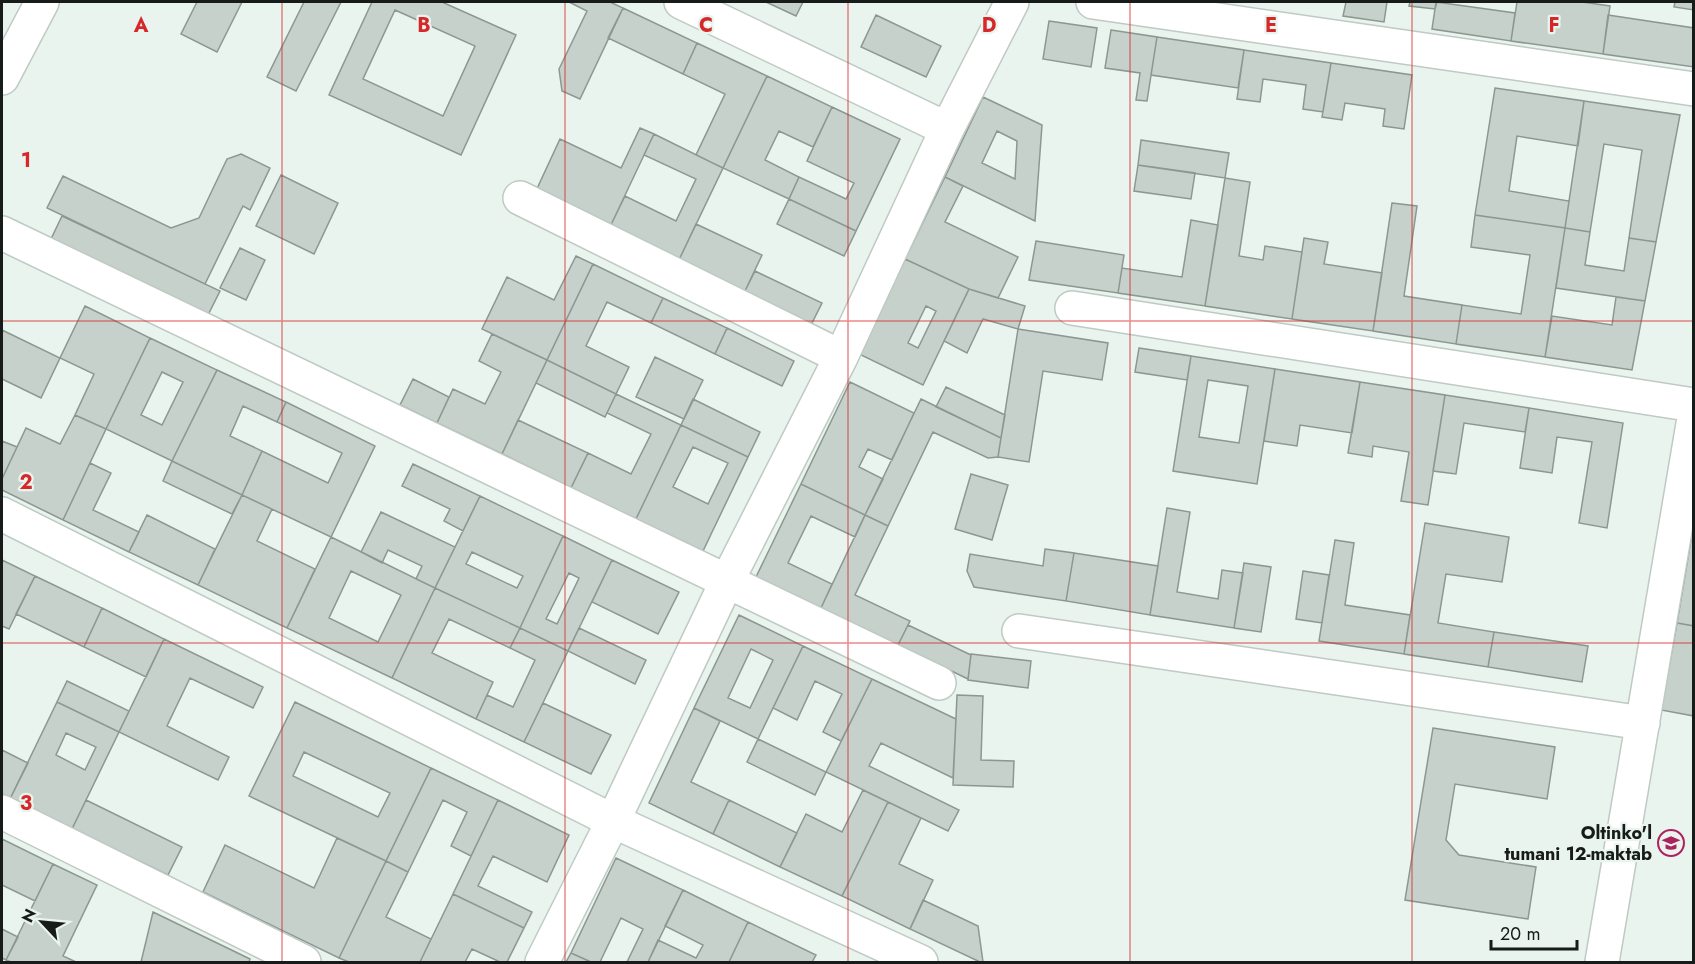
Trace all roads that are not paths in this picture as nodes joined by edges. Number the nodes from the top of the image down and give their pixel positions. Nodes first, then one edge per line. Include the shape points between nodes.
1 (42, 2) edge
2 (681, 2) edge
3 (1012, 2) edge
4 (1094, 2) edge
5 (2, 78) edge
6 (1694, 90) edge
7 (947, 129) junction
8 (520, 198) dead end
9 (2, 233) edge
10 (1071, 308) dead end
11 (841, 357) junction
12 (1694, 405) edge
13 (1694, 418) edge
14 (2, 514) edge
15 (728, 581) junction
16 (1019, 632) dead end
17 (939, 683) dead end
18 (1643, 723) junction
19 (2, 812) edge
20 (613, 821) junction
21 (304, 963) edge
22 (542, 963) edge
23 (921, 963) edge
24 (1602, 963) edge

1 - 5 street
2 - 7 street
3 - 7 street
4 - 6 street
7 - 11 street
8 - 11 street
9 - 15 street
10 - 12 street
11 - 15 street
13 - 18 street
14 - 20 street
15 - 17 street
15 - 20 street
16 - 18 street
18 - 24 street
19 - 21 street
20 - 22 street
20 - 23 street

